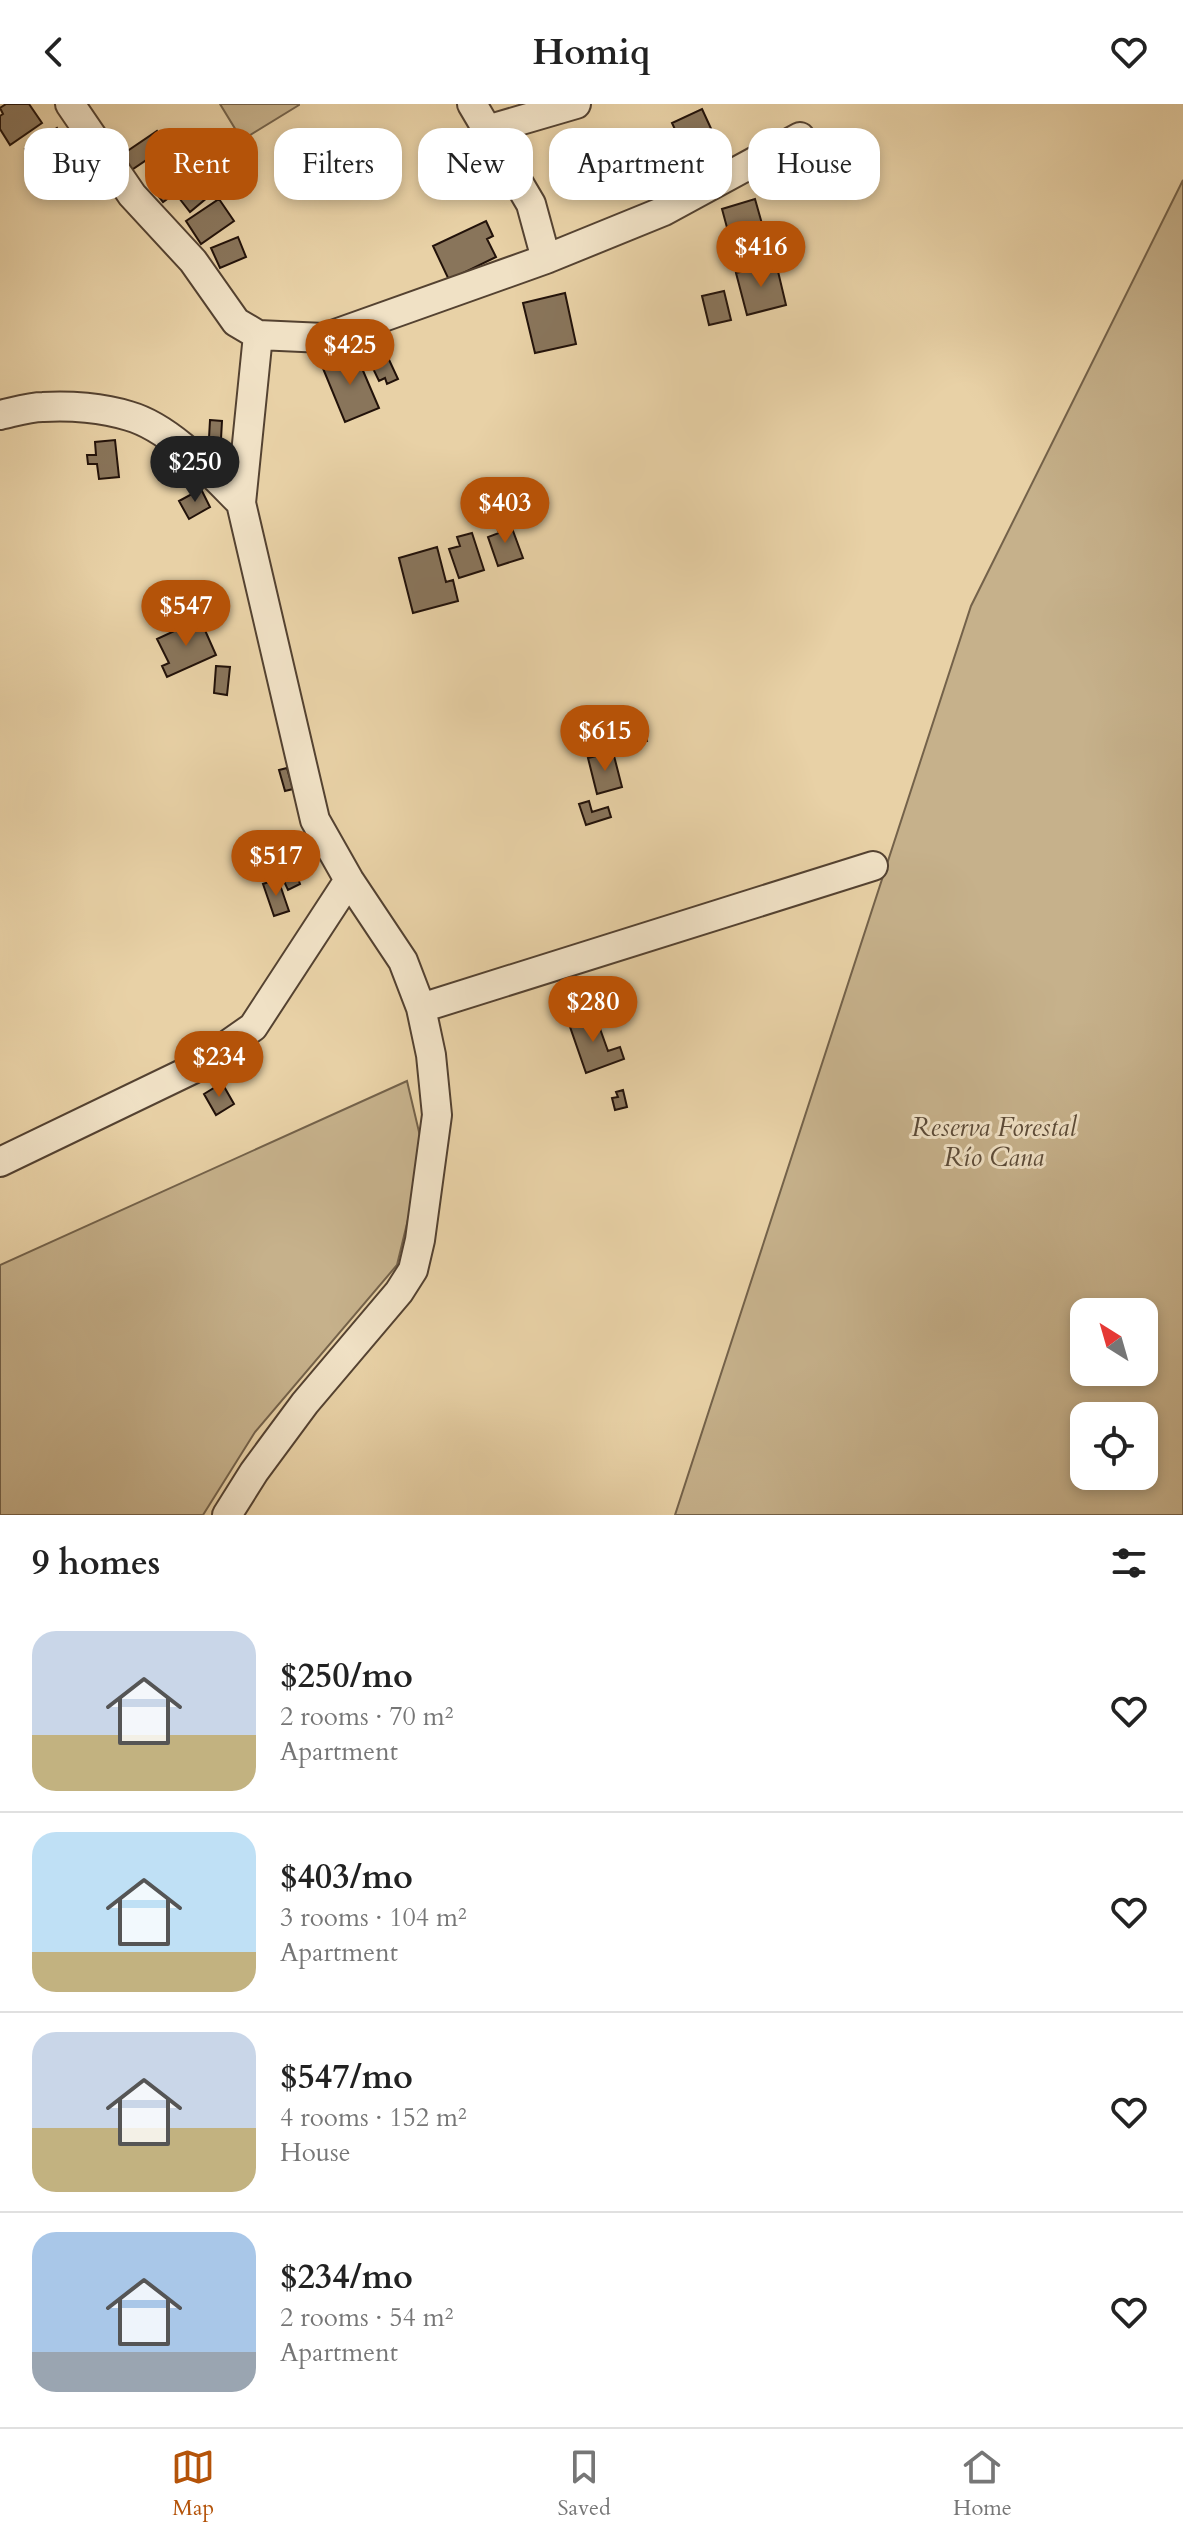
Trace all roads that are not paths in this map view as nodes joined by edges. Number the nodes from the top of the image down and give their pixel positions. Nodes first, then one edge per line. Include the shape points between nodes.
1 (70, 104) edge
2 (472, 104) edge
3 (576, 104) edge
4 (486, 128) edge
5 (494, 128) edge
6 (748, 165) edge
7 (529, 200) edge
8 (546, 259) junction
9 (258, 335) junction
10 (0, 415) edge
11 (241, 503) junction
12 (873, 866) dead end
13 (349, 880) junction
14 (421, 1008) junction
15 (0, 1162) edge
16 (227, 1515) edge

1 - 9 street via 132,195 193,261 236,322
2 - 4 street
3 - 5 street
6 - 8 street via 664,211
7 - 8 street
8 - 9 street via 324,338
9 - 11 street
10 - 11 street via 42,406 131,416 165,434
11 - 13 street via 315,820
12 - 14 street
13 - 14 street via 403,961
13 - 15 street via 253,1027 193,1069
14 - 16 street via 437,1115 413,1270 305,1403

